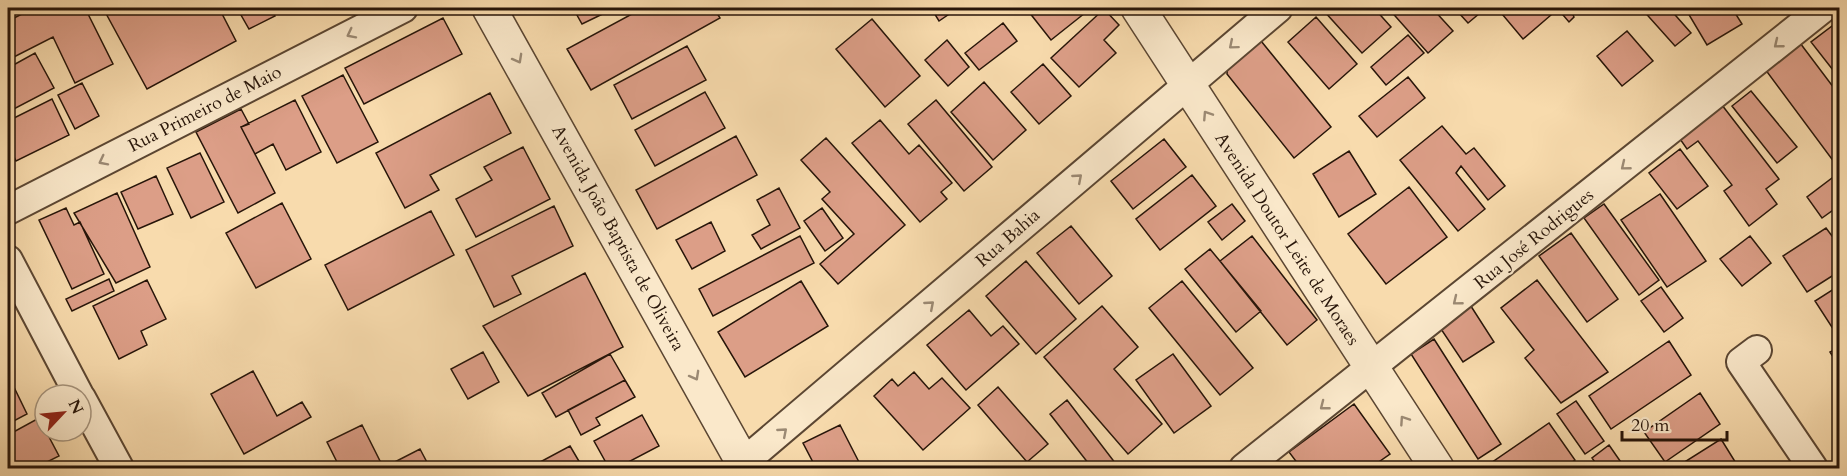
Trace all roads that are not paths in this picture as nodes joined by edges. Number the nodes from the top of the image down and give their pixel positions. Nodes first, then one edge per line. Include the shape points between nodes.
1 (403, 8) edge
2 (489, 8) edge
3 (1138, 8) edge
4 (1278, 8) edge
5 (1823, 8) edge
6 (1188, 84) junction
7 (8, 210) edge
8 (8, 260) edge
9 (1757, 350) dead end
10 (1371, 370) junction
11 (73, 383) edge
12 (93, 420) edge
13 (743, 467) edge
14 (119, 468) edge
15 (1244, 468) edge
16 (1437, 468) edge
17 (1813, 468) edge

1 -> 7 street, Rua Primeiro de Maio
2 -> 13 street, Avenida João Baptista de Oliveira
3 - 6 street, Avenida Doutor Leite de Moraes
4 -> 6 street, Rua Bahia
5 -> 10 street, Rua José Rodrigues
10 -> 6 street, Avenida Doutor Leite de Moraes
13 -> 6 street, Rua Bahia
8 - 11 street
9 - 17 street via 1741,362
10 -> 15 street, Rua José Rodrigues
16 -> 10 street, Avenida Doutor Leite de Moraes
12 - 14 street

